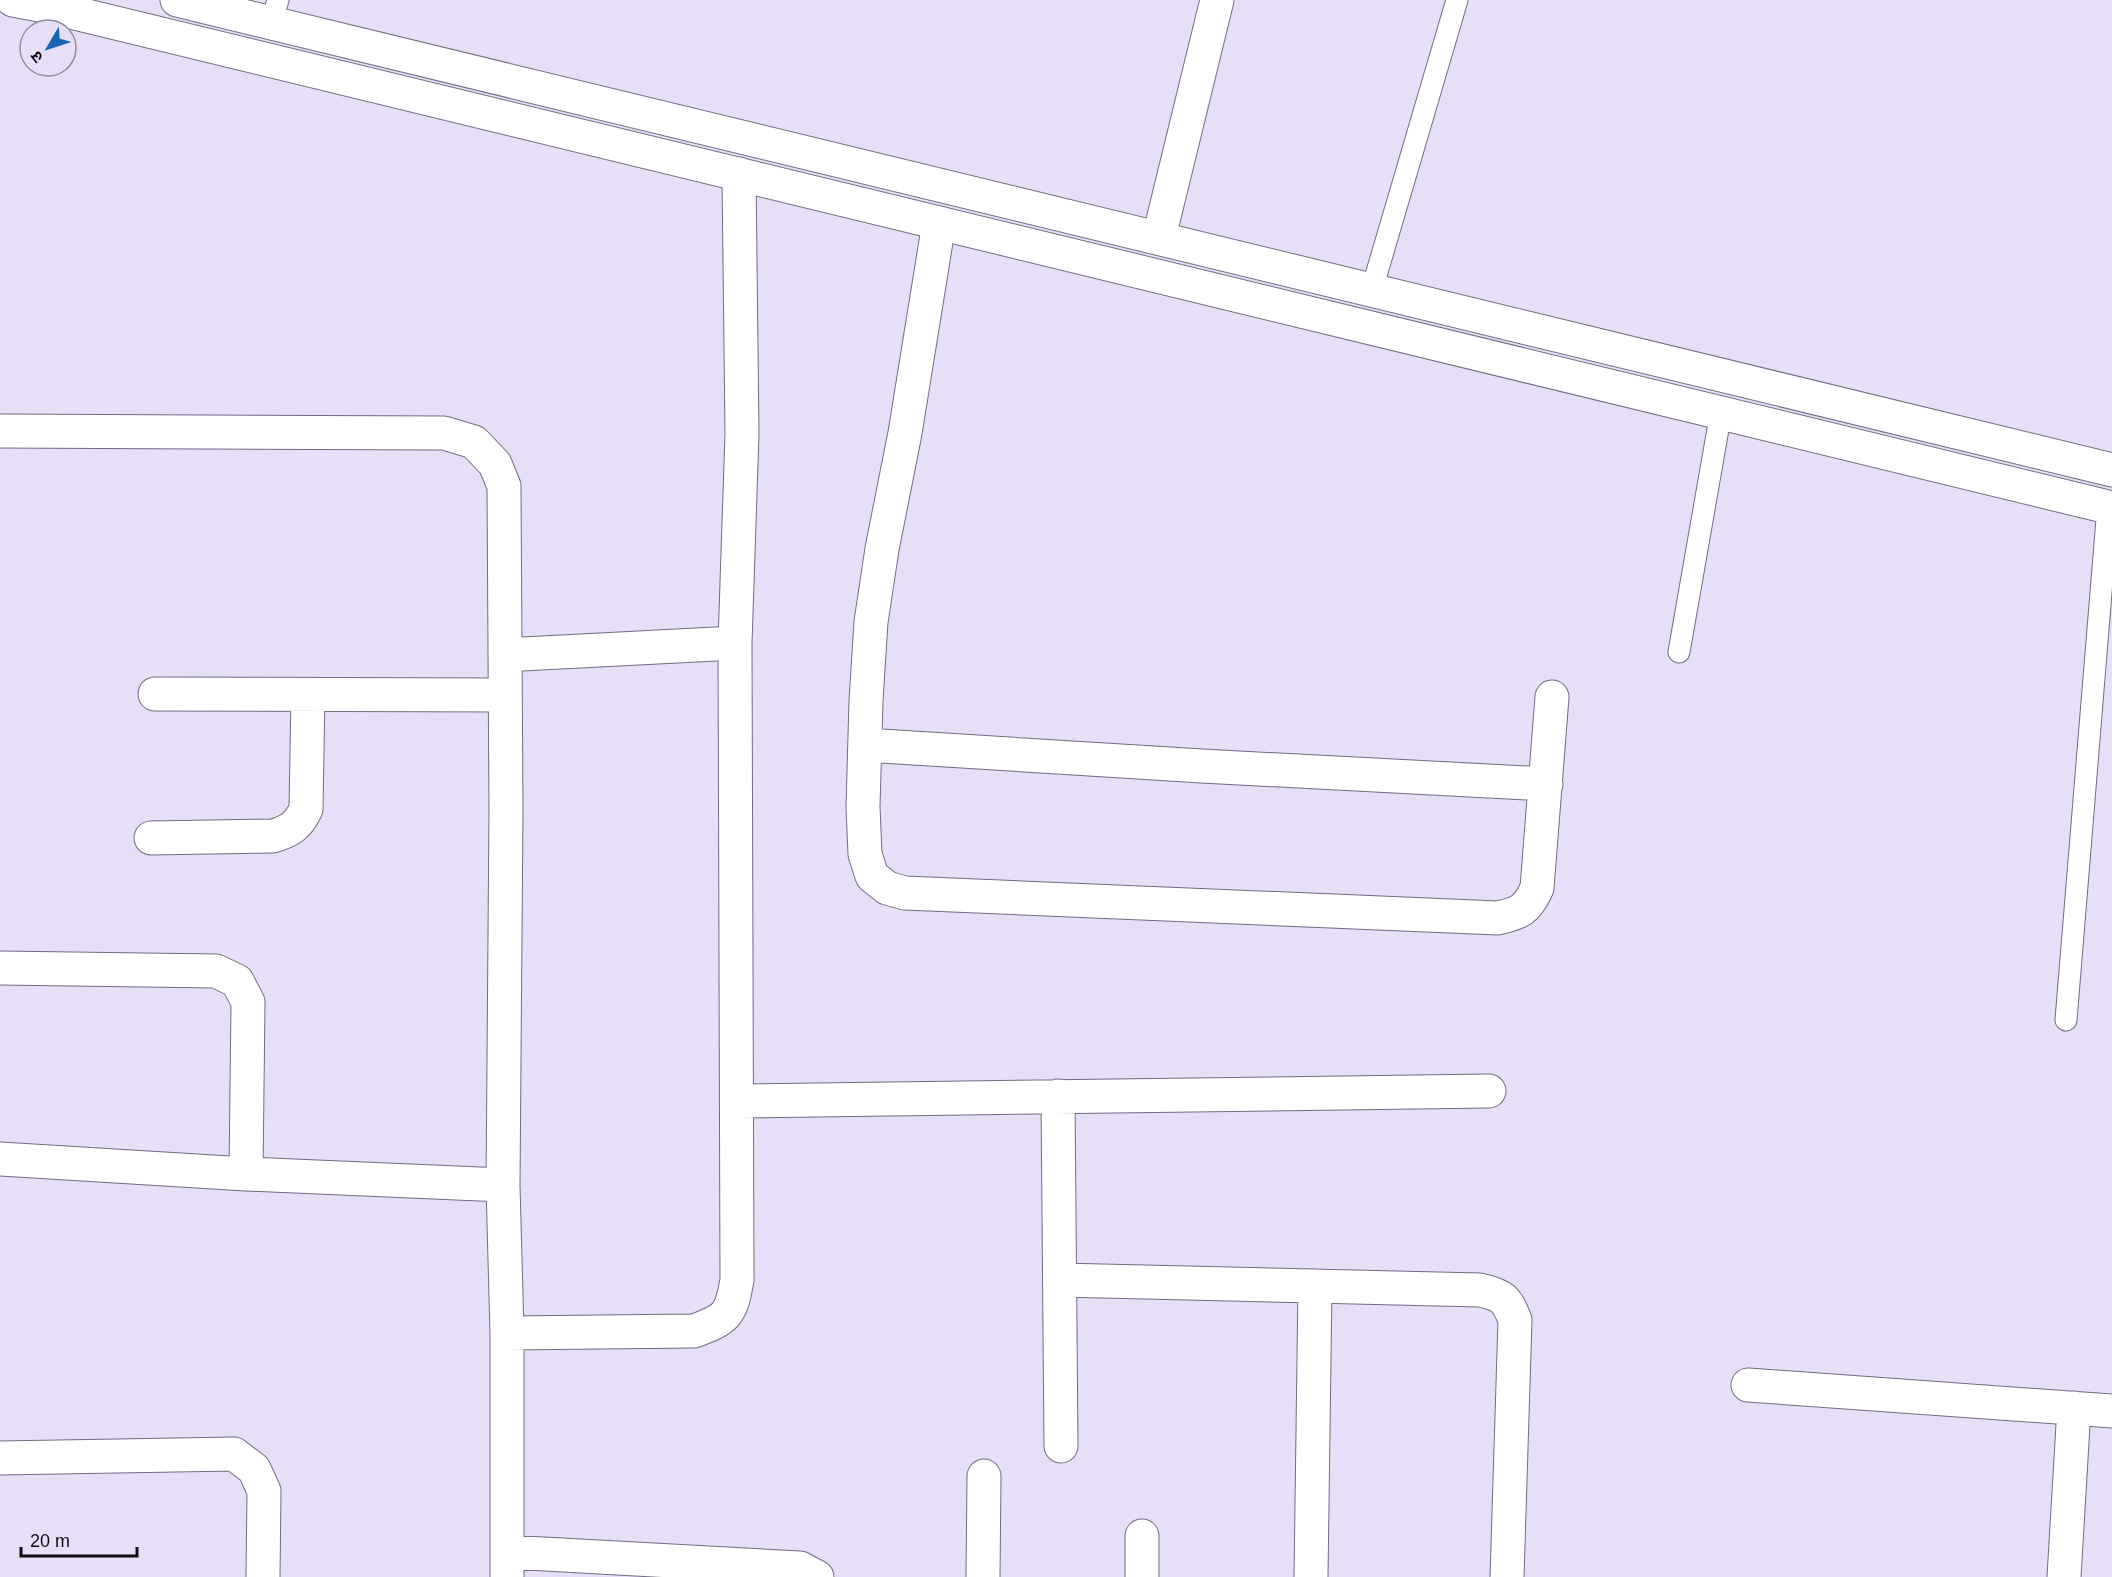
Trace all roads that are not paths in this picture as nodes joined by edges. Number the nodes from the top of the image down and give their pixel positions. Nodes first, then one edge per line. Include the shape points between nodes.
1 (13, 0) edge
2 (177, 0) edge
3 (1217, 0) edge
4 (1457, 0) edge
5 (274, 12) edge
6 (739, 174) junction
7 (939, 224) junction
8 (1159, 237) junction
9 (1372, 289) junction
10 (1721, 412) junction
11 (0, 431) edge
12 (2112, 470) edge
13 (2110, 507) edge
14 (735, 643) junction
15 (1679, 652) dead end
16 (505, 655) junction
17 (155, 694) dead end
18 (308, 695) junction
19 (505, 695) junction
20 (1552, 697) dead end
21 (865, 745) junction
22 (1546, 784) junction
23 (151, 838) dead end
24 (0, 968) edge
25 (2066, 1020) dead end
26 (1489, 1091) dead end
27 (1058, 1096) junction
28 (737, 1101) junction
29 (0, 1159) edge
30 (246, 1174) junction
31 (503, 1185) junction
32 (1060, 1280) junction
33 (1315, 1286) junction
34 (507, 1333) junction
35 (1748, 1385) dead end
36 (2074, 1407) junction
37 (2112, 1411) edge
38 (1061, 1446) dead end
39 (0, 1458) edge
40 (984, 1476) dead end
41 (1142, 1536) dead end
42 (507, 1565) edge
43 (263, 1577) edge
44 (817, 1577) edge
45 (983, 1577) edge
46 (1142, 1577) edge
47 (1311, 1577) edge
48 (1508, 1577) edge
49 (2064, 1577) edge

1 - 6 street
2 - 5 street
3 - 8 street
4 - 9 lane
5 - 8 street
6 - 7 street
6 - 14 street via 742,434
7 - 10 street
7 - 21 street via 871,622
8 - 9 street
9 - 12 street
10 - 13 street
10 - 15 lane
11 - 16 street via 444,434 474,442 495,464 504,486
13 - 25 lane
14 - 16 street
14 - 28 street
16 - 19 street
17 - 18 street
18 - 19 street
18 - 23 street via 306,810 300,822 290,831 273,836
19 - 31 street
20 - 22 street
21 - 22 street
21 - 22 street via 865,854 872,876 887,888 905,894 1498,918 1518,913 1530,903 1537,888
24 - 30 street via 216,971 237,981 248,1002
26 - 27 street
27 - 28 street
27 - 32 street
28 - 34 street via 737,1280 733,1304 718,1322 694,1331
29 - 30 street
30 - 31 street
31 - 34 street
32 - 33 street
32 - 38 street
33 - 47 street
33 - 48 street via 1480,1290 1497,1294 1509,1303 1515,1320
34 - 42 street
35 - 36 street
36 - 37 street
36 - 49 street
39 - 43 street via 234,1454 254,1468 264,1491
40 - 45 street
41 - 46 street
42 - 44 street via 800,1568

